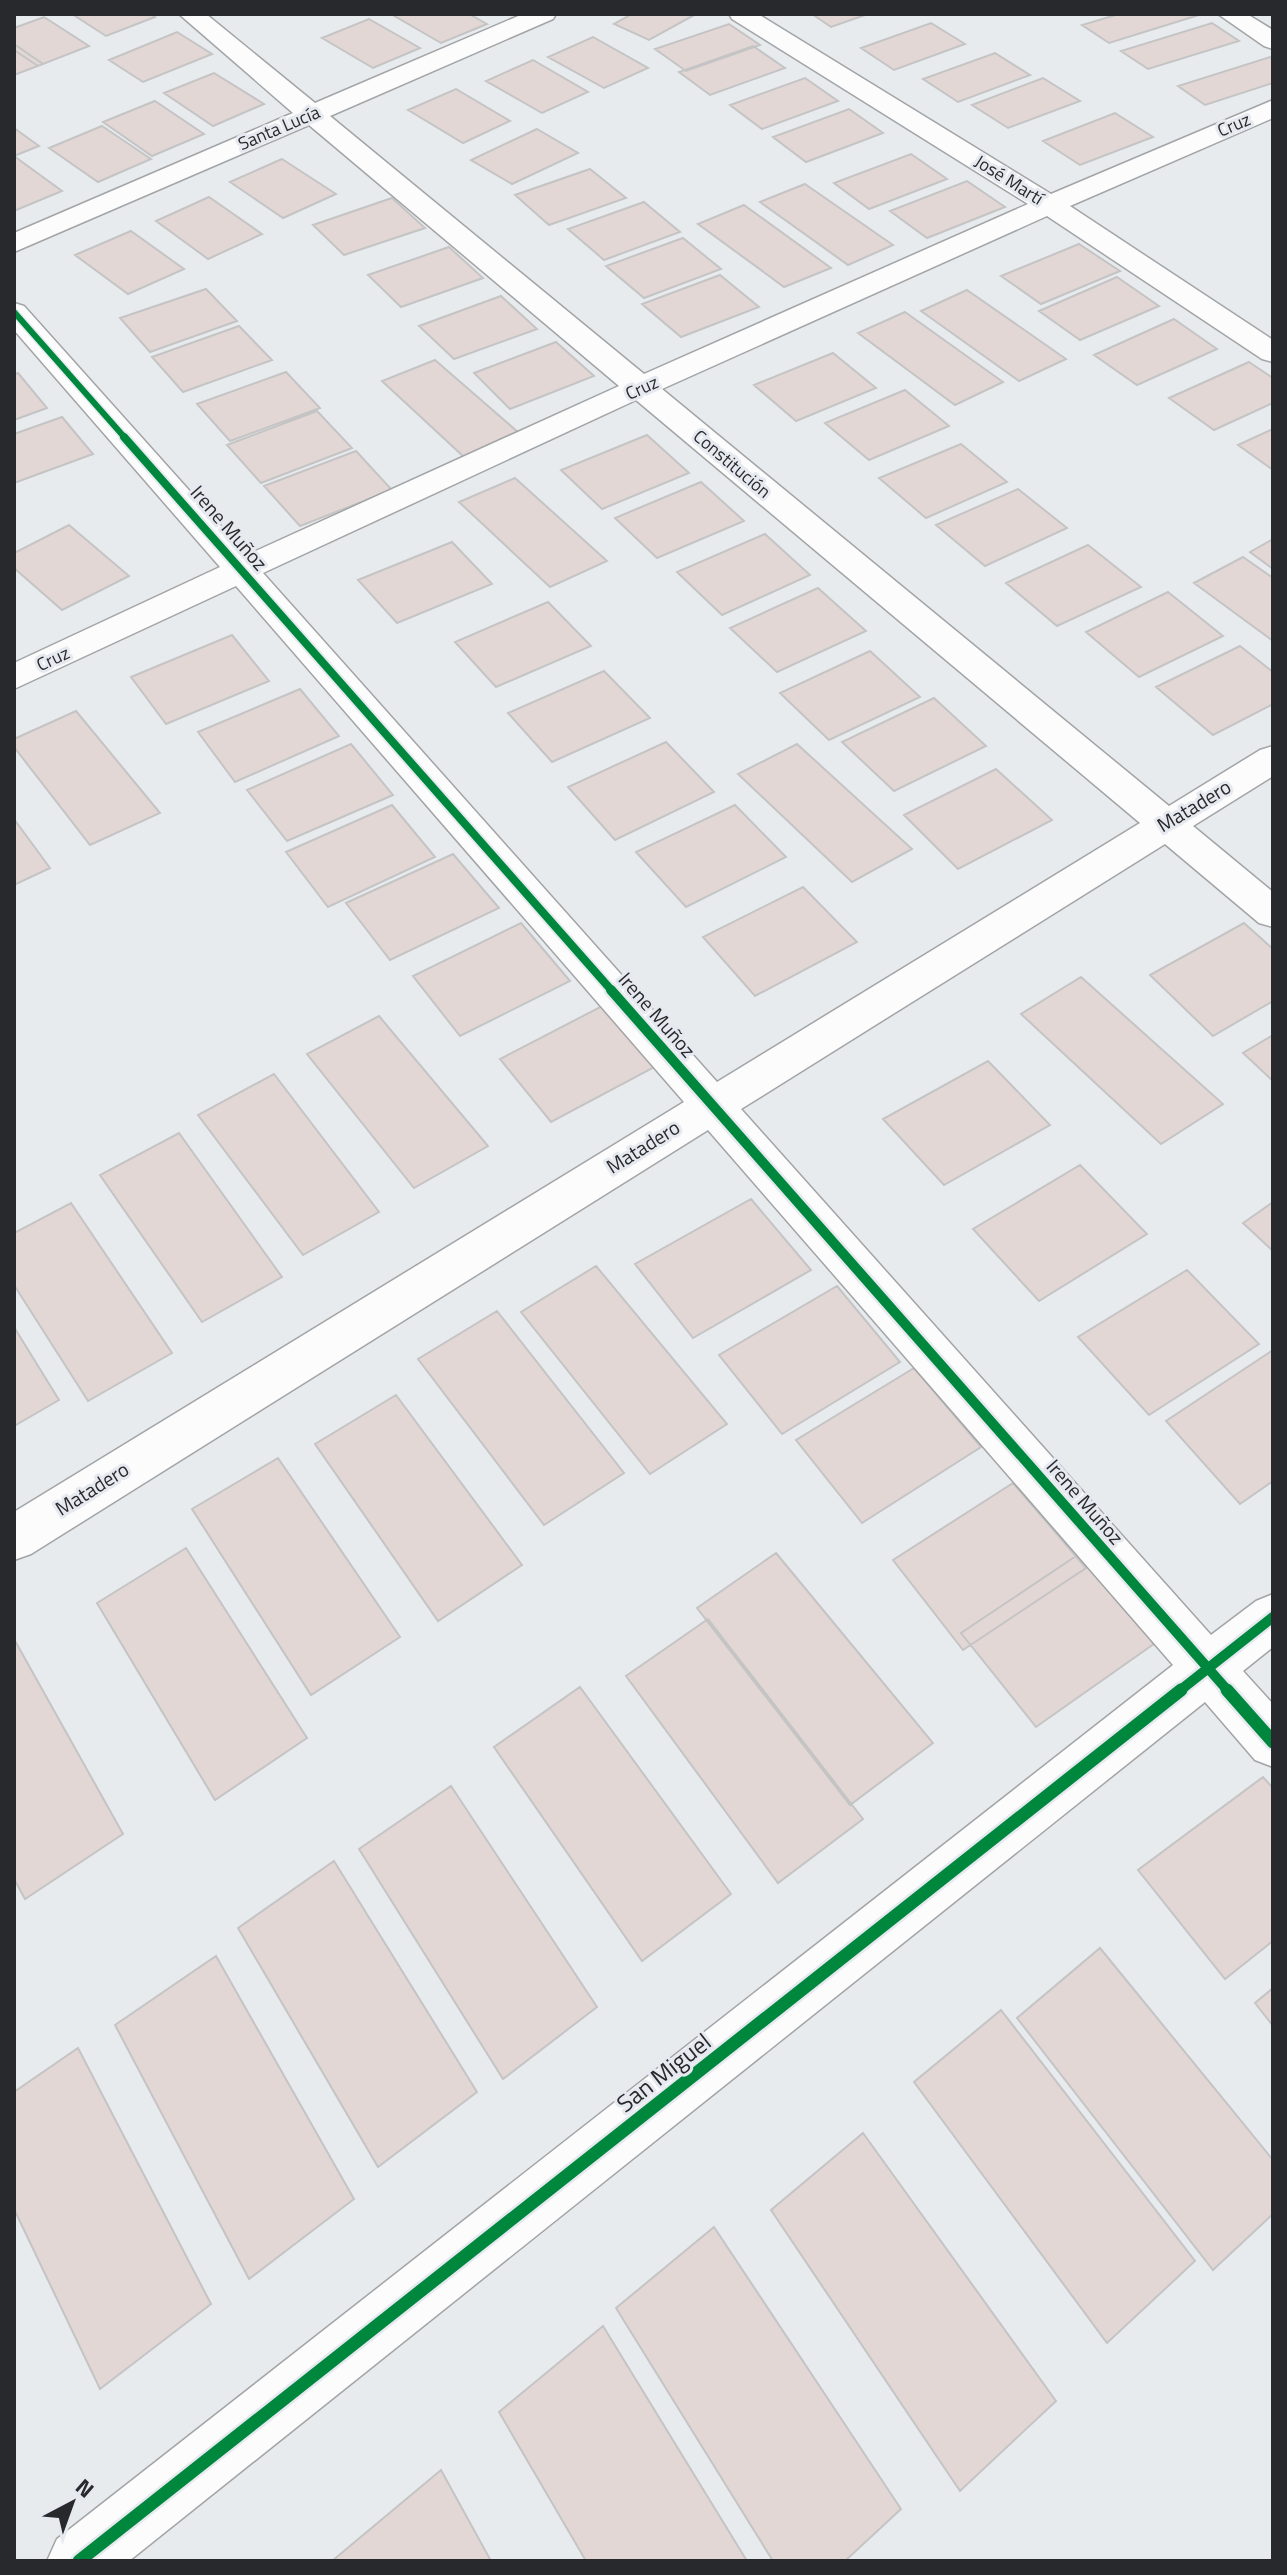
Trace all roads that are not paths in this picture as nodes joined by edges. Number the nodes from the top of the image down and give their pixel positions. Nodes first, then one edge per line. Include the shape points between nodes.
1 (191, 14) edge
2 (544, 14) edge
3 (741, 14) edge
4 (1230, 14) edge
5 (1273, 41) edge
6 (1273, 108) edge
7 (312, 114) junction
8 (1048, 204) junction
9 (14, 243) edge
10 (14, 312) edge
11 (1273, 353) edge
12 (642, 388) junction
13 (242, 570) junction
14 (14, 677) edge
15 (1273, 759) edge
16 (1164, 823) junction
17 (1273, 913) edge
18 (712, 1104) junction
19 (14, 1538) edge
20 (1273, 1617) edge
21 (1208, 1668) junction
22 (1273, 1742) edge
23 (79, 2561) edge

1 - 7 street, Constitución
2 - 7 street, Santa Lucía
3 - 8 street, José Martí
4 - 5 street
6 - 8 street, Cruz
7 - 9 street, Santa Lucía
7 - 12 street, Constitución
8 - 11 street, José Martí
8 - 12 street, Cruz
10 - 13 street, Irene Muñoz
12 - 13 street, Cruz
12 - 16 street, Constitución
13 - 14 street, Cruz
13 - 18 street, Irene Muñoz
15 - 16 street, Matadero
16 - 17 street, Constitución
16 - 18 street, Matadero
18 - 19 street, Matadero
18 - 21 street, Irene Muñoz
20 - 21 street, San Miguel
21 - 22 street, Irene Muñoz
21 - 23 street, San Miguel

